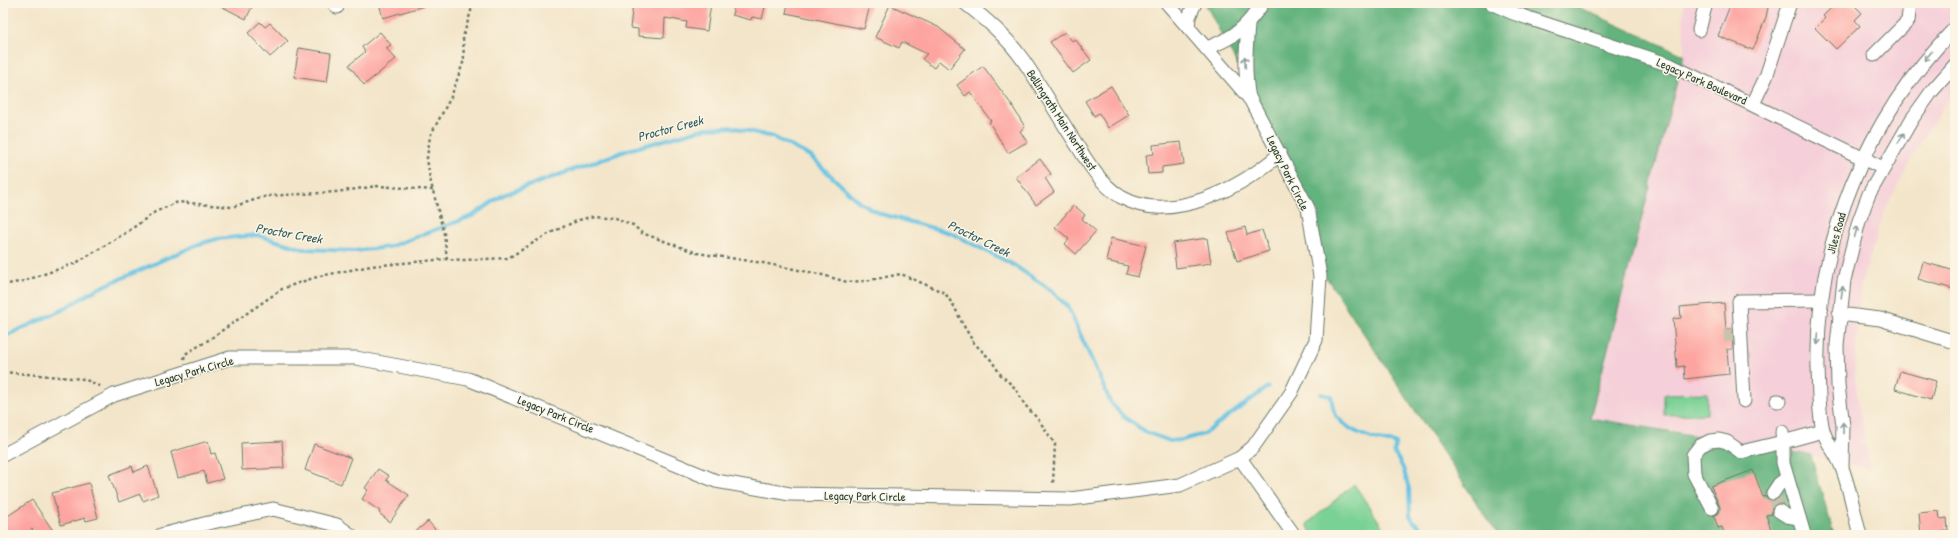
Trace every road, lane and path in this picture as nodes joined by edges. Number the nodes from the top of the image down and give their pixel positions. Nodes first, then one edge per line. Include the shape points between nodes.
1 (472, 3) edge
2 (965, 3) edge
3 (1167, 3) edge
4 (1194, 3) edge
5 (1263, 3) edge
6 (1491, 3) edge
7 (1706, 3) edge
8 (1790, 3) edge
9 (1910, 3) edge
10 (1248, 25) junction
11 (1188, 27) junction
12 (1955, 28) edge
13 (1699, 30) dead end
14 (1208, 48) junction
15 (1874, 55) dead end
16 (1955, 65) edge
17 (1250, 99) junction
18 (1753, 104) junction
19 (1280, 154) junction
20 (1864, 158) junction
21 (1883, 168) junction
22 (433, 190) junction
23 (447, 259) junction
24 (3, 285) edge
25 (1822, 300) junction
26 (1839, 314) junction
27 (1740, 315) junction
28 (1730, 329) tunnel mouth
29 (1955, 342) edge
30 (1731, 349) tunnel mouth
31 (183, 362) dead end
32 (1742, 362) junction
33 (3, 372) edge
34 (103, 388) dead end
35 (1744, 402) dead end
36 (1823, 431) junction
37 (1782, 437) junction
38 (3, 455) edge
39 (1240, 458) junction
40 (1842, 467) junction
41 (1787, 478) junction
42 (1053, 483) dead end
43 (1773, 493) dead end
44 (1712, 508) dead end
45 (1779, 511) dead end
46 (1799, 518) junction
47 (1804, 534) dead end
48 (161, 535) edge
49 (351, 535) edge
50 (1294, 535) edge
51 (1860, 535) edge

1 - 22 path via 463,37 464,60 451,96 430,136 427,158
2 - 19 street, Bellingrath Main Northwest via 995,26 1022,58 1093,172 1120,196 1142,206 1200,202 1261,171
3 - 11 street, Legacy Park Circle
4 - 11 street
5 - 10 street
6 - 18 street, Legacy Park Boulevard via 1513,13 1670,64
7 - 13 street
8 - 18 street via 1766,77
9 - 15 street via 1908,21
10 - 14 street via 1228,40
17 -> 10 street via 1246,84 1245,55
11 - 14 street, Legacy Park Circle
12 -> 20 street, Jiles Road via 1914,74
14 - 17 street, Legacy Park Circle
21 -> 16 street, Jiles Road via 1912,119
17 - 19 street, Legacy Park Circle
18 - 20 street, Legacy Park Boulevard
19 - 39 street, Legacy Park Circle via 1308,208 1320,276 1316,340 1291,393 1253,446
20 - 21 street, Legacy Park Boulevard
20 - 25 street, Jiles Road via 1846,198 1830,248
26 -> 21 street, Jiles Road via 1844,280 1859,221 1869,194
22 - 23 path via 444,234
22 - 24 path via 377,186 336,192 267,196 232,207 178,202 155,212 76,263 24,281
23 - 31 path via 371,266 320,276 282,289 185,354
23 - 42 path via 508,258 550,233 594,216 615,218 633,225 642,232 697,253 763,262 847,282 865,282 900,274 945,293 974,343 1038,418 1055,444
25 - 27 street via 1739,301
25 -> 36 street, Jiles Road via 1818,356
26 - 29 street via 1880,319
40 -> 26 street, Jiles Road via 1843,426 1837,345
27 - 28 street
27 - 32 street
30 - 32 street
32 - 35 street
33 - 34 path via 84,379
36 - 37 street
36 - 40 street, Jiles Road
37 - 41 street via 1783,463
37 - 44 street via 1741,452 1727,442 1719,440 1710,441 1696,450 1693,455 1694,474
38 - 39 street, Legacy Park Circle via 114,395 230,358 356,358 468,379 716,481 790,494 1070,498 1180,485
39 - 50 street
40 - 51 street, Jiles Road
41 - 43 street
41 - 46 street
45 - 46 street via 1787,516
46 - 47 street
48 - 49 street via 208,522 273,509 337,525

